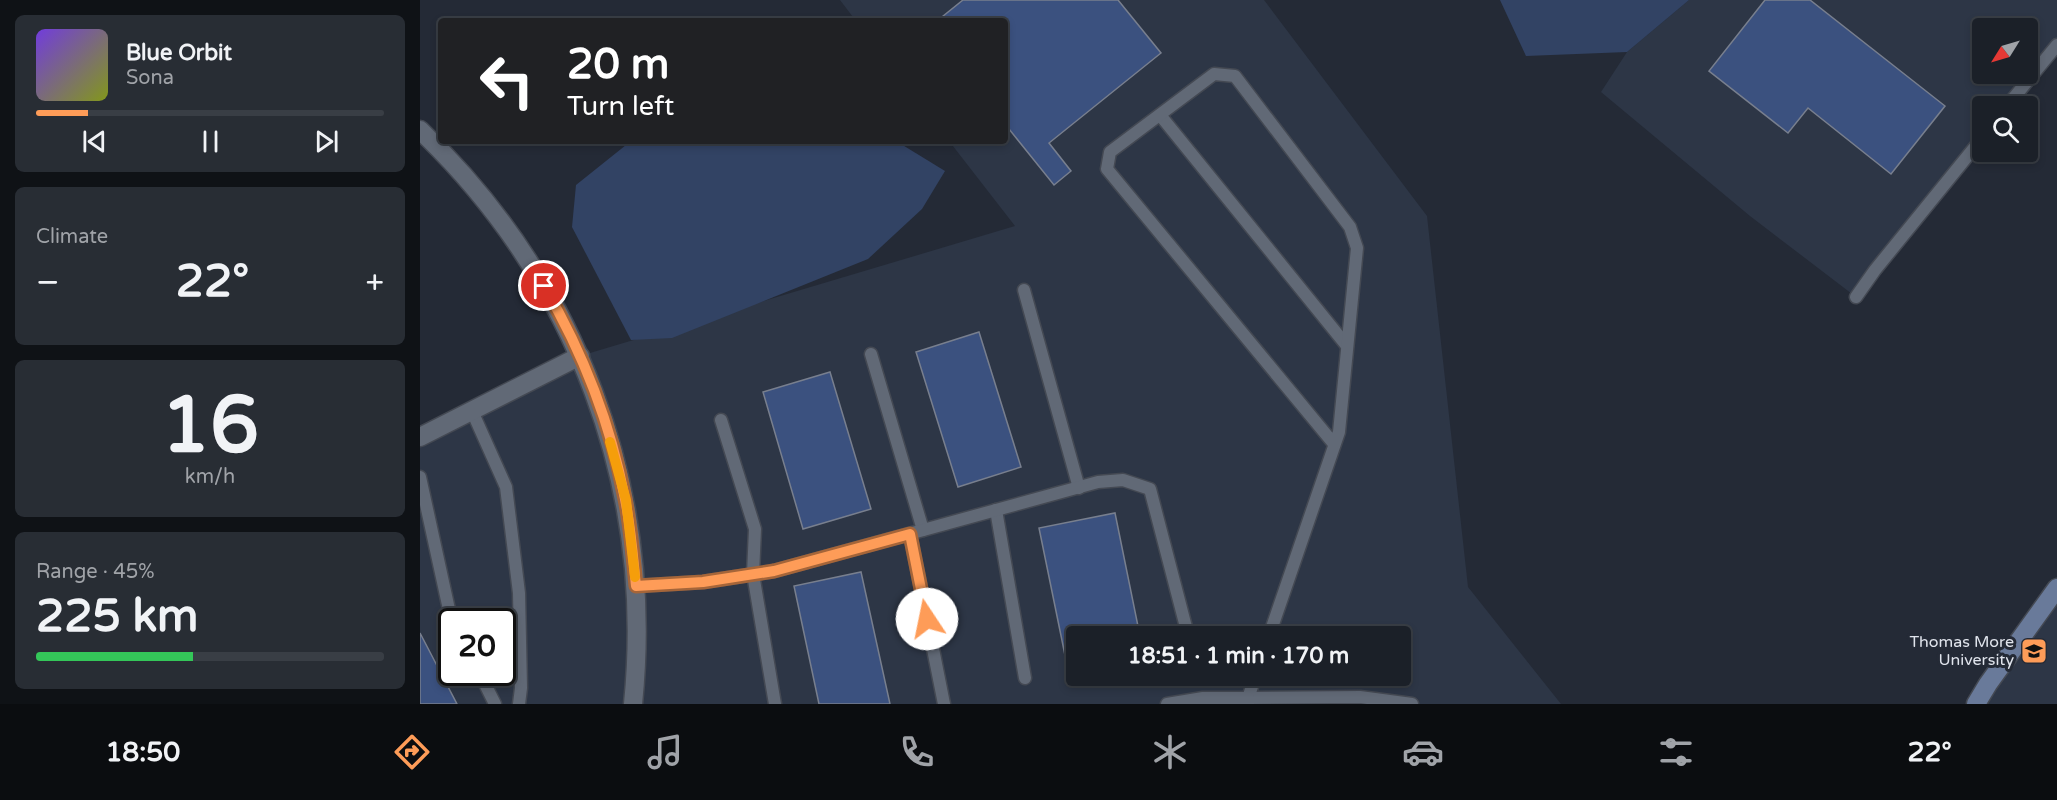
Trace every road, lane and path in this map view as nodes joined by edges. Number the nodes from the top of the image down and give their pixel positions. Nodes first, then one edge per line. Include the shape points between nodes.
1 (2057, 45) edge
2 (2015, 96) edge
3 (1160, 115) junction
4 (420, 130) edge
5 (1972, 150) edge
6 (1024, 290) dead end
7 (1856, 297) dead end
8 (1347, 346) junction
9 (871, 354) dead end
10 (580, 356) junction
11 (472, 411) junction
12 (721, 420) dead end
13 (420, 437) edge
14 (1334, 444) junction
15 (420, 477) edge
16 (1079, 488) junction
17 (996, 510) junction
18 (923, 530) junction
19 (910, 534) junction
20 (753, 574) junction
21 (636, 586) junction
22 (2057, 588) edge
23 (449, 608) edge
24 (1186, 626) edge
25 (1272, 626) edge
26 (1025, 678) dead end
27 (486, 686) edge
28 (1253, 686) edge
29 (1248, 701) edge
30 (495, 704) edge
31 (519, 704) edge
32 (633, 704) edge
33 (775, 704) edge
34 (944, 704) edge
35 (1167, 704) edge
36 (1412, 704) edge
37 (1976, 704) edge

1 - 2 lane
3 - 8 lane
3 - 8 lane via 1214,74 1235,76 1350,228 1358,248
3 - 14 lane via 1110,152 1107,169
4 - 10 street via 463,174 527,258
5 - 7 lane
6 - 16 lane
8 - 14 lane via 1339,432
9 - 18 lane
10 - 11 street
10 - 21 street via 602,411 626,500
11 - 13 street
11 - 31 lane via 506,487 519,593
12 - 20 lane via 755,528
14 - 25 lane
15 - 23 lane
16 - 17 lane
16 - 24 lane via 1123,480 1150,489
17 - 18 lane
17 - 26 lane
18 - 19 lane
19 - 20 lane
19 - 34 lane
20 - 21 lane
20 - 33 lane
21 - 32 street
22 - 37 street
27 - 30 lane
28 - 29 lane
29 - 35 lane via 1203,699
29 - 36 lane via 1360,697

